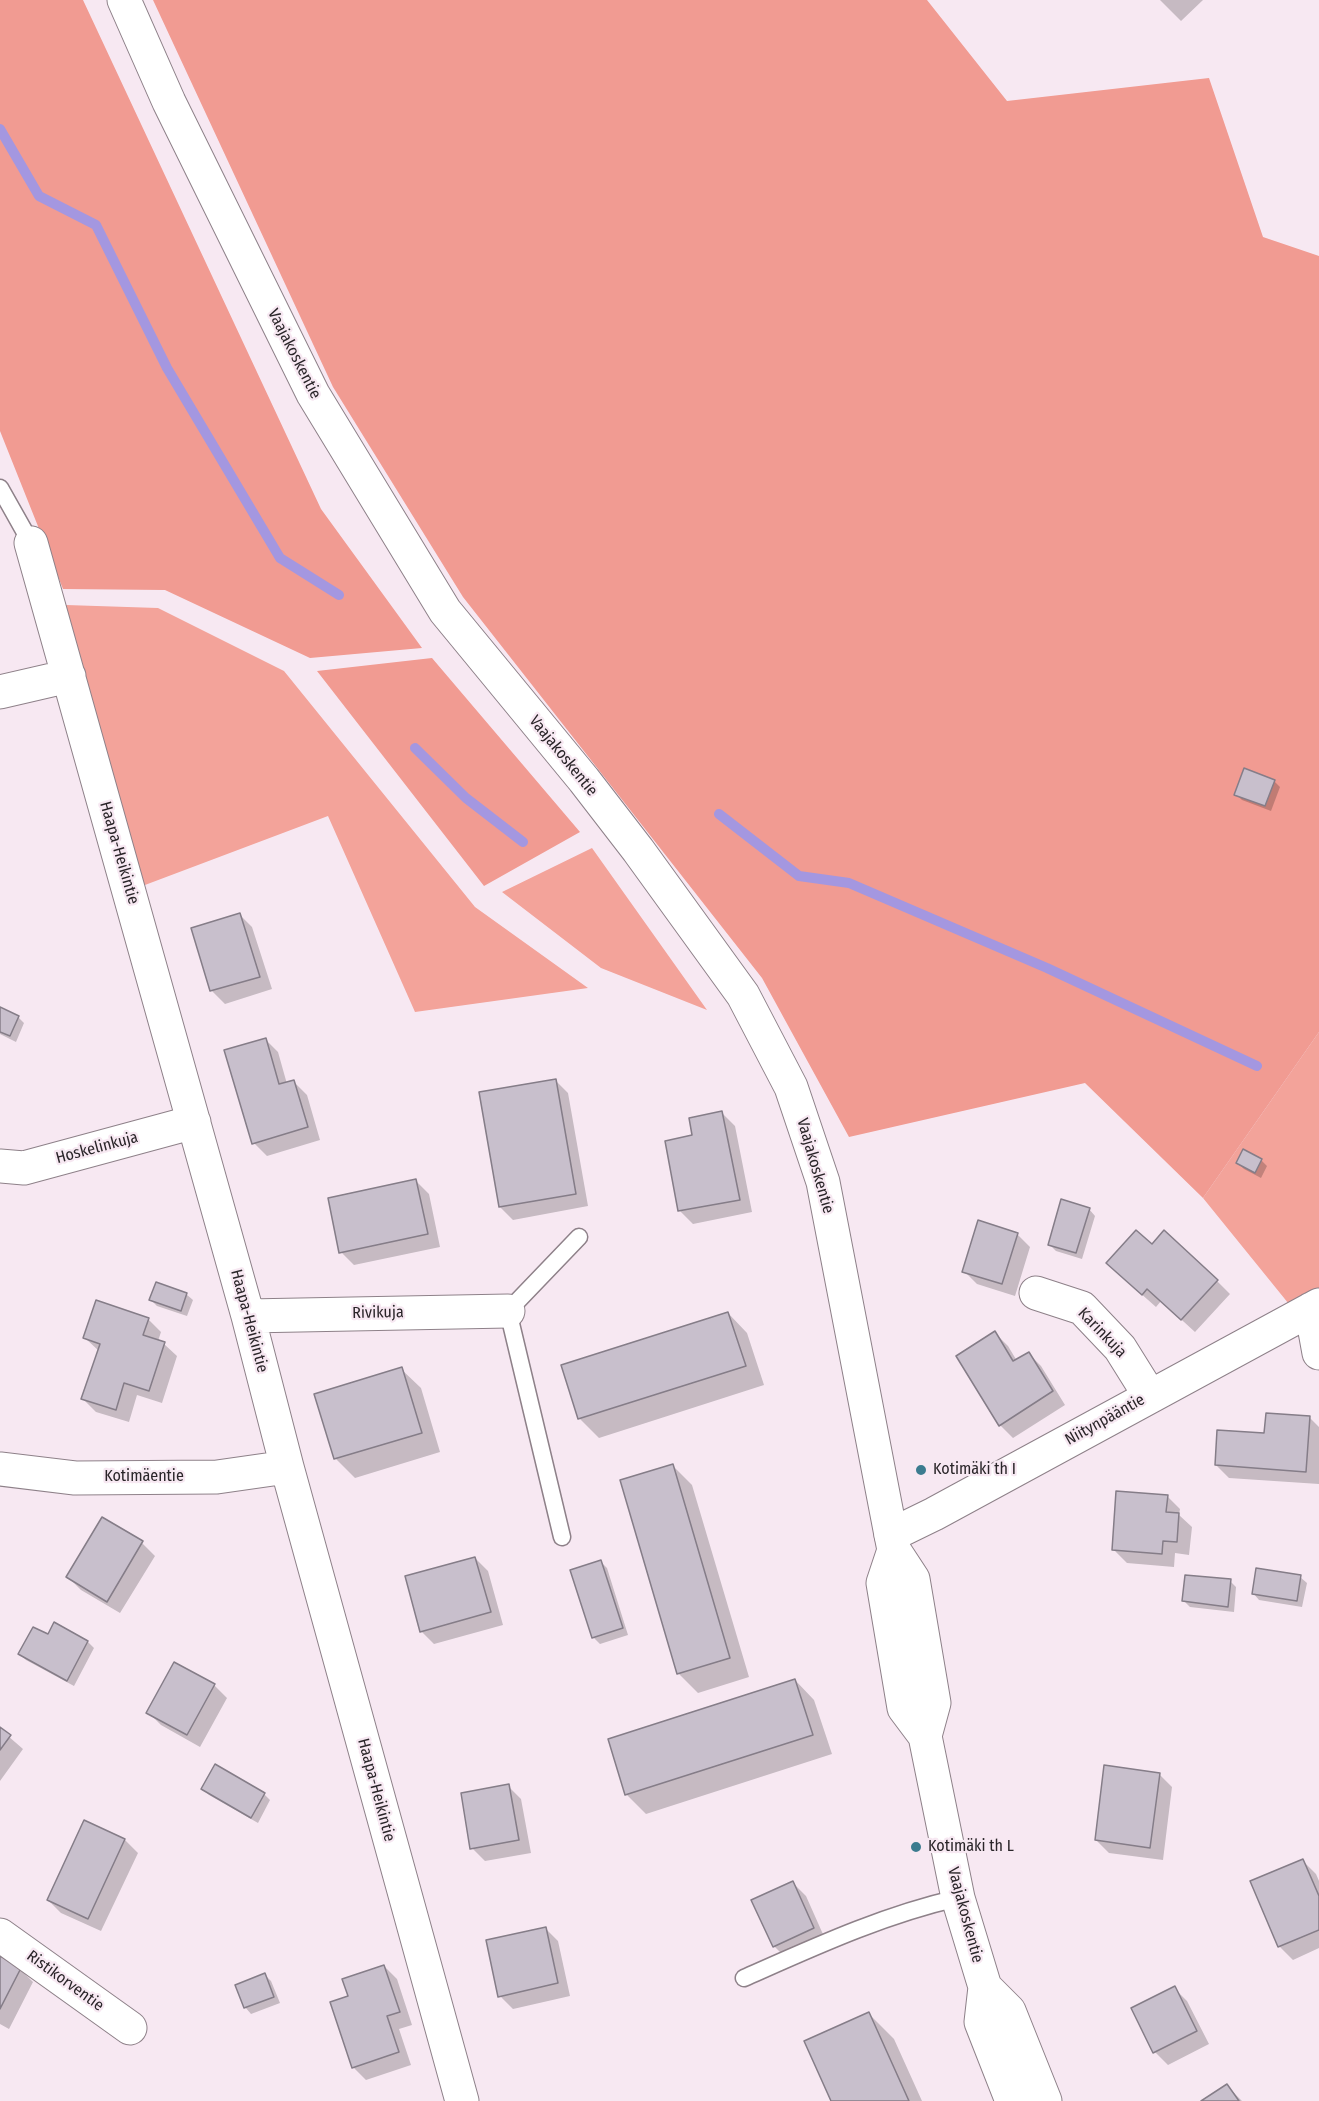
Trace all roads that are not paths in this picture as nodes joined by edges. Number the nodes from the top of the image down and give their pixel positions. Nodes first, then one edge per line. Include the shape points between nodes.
1 (124, 0) edge
2 (0, 488) edge
3 (31, 543) joint
4 (69, 676) junction
5 (0, 692) edge
6 (194, 1122) junction
7 (0, 1167) edge
8 (579, 1237) dead end
9 (1036, 1293) dead end
10 (1315, 1307) edge
11 (508, 1311) junction
12 (248, 1316) junction
13 (1319, 1353) edge
14 (1150, 1396) junction
15 (287, 1467) junction
16 (0, 1469) edge
17 (562, 1537) dead end
18 (892, 1543) junction
19 (958, 1898) junction
20 (0, 1935) edge
21 (744, 1978) dead end
22 (985, 1987) junction
23 (130, 2028) dead end
24 (462, 2101) edge
25 (1012, 2101) edge
26 (1046, 2101) edge

1 - 18 street, Vaajakoskentie via 169,102 313,394 445,611 645,859 742,995 791,1087 823,1182
2 - 3 lane
3 - 4 street, Haapa-Heikintie
4 - 5 street
4 - 6 street, Haapa-Heikintie
6 - 7 street, Hoskelinkuja via 24,1168
6 - 12 street, Haapa-Heikintie
8 - 11 lane
9 - 14 street, Karinkuja via 1082,1308 1120,1348
10 - 13 street
10 - 14 street, Niitynpääntie
11 - 12 street, Rivikuja
11 - 17 lane
12 - 15 street, Haapa-Heikintie
14 - 18 street, Niitynpääntie via 934,1514
15 - 16 street, Kotimäentie via 217,1477 75,1478
15 - 24 street, Haapa-Heikintie
18 - 19 street, Vaajakoskentie via 913,1579 934,1703 925,1736
19 - 21 lane via 861,1926
19 - 22 street, Vaajakoskentie
20 - 23 street, Ristikorventie
22 - 25 street, Vaajakoskentie via 981,2022
22 - 26 street, Vaajakoskentie via 1010,2011

